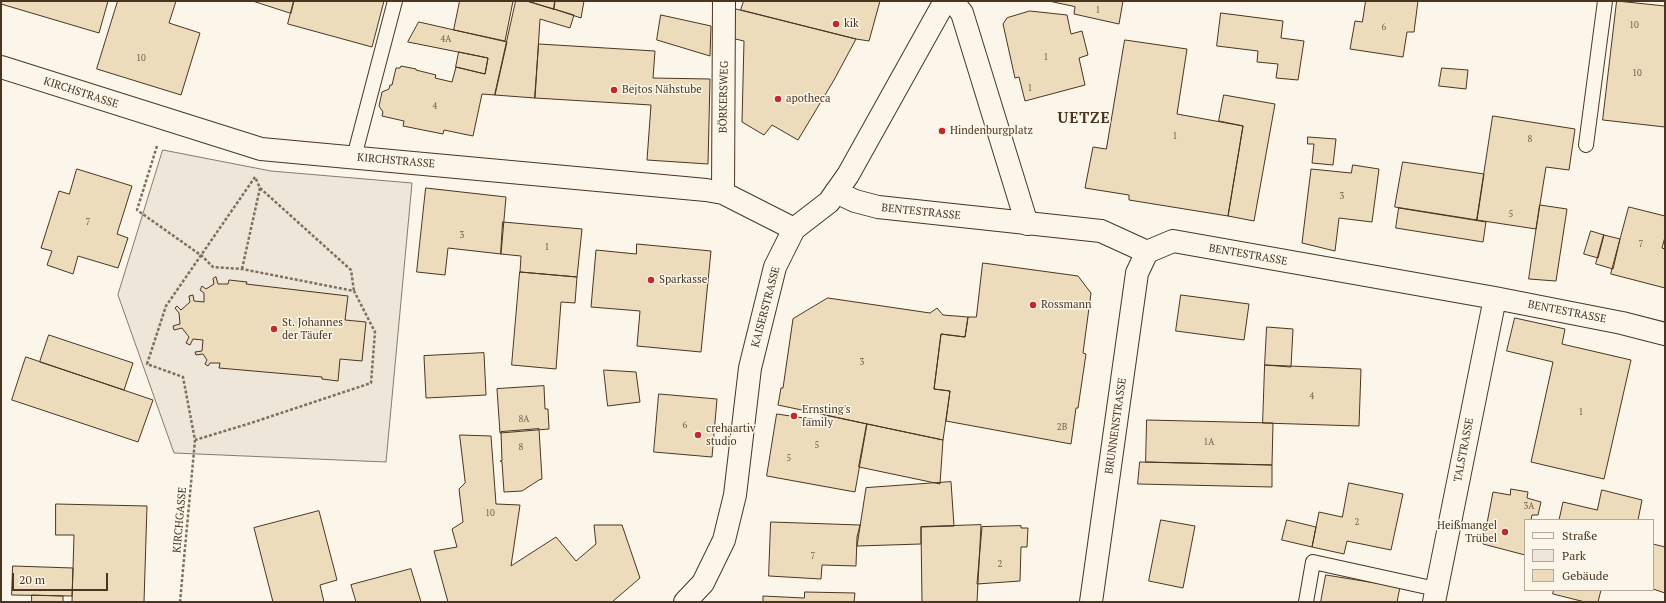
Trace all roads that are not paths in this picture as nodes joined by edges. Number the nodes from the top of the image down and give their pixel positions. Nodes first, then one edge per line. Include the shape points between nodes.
1 (395, 1) edge
2 (724, 1) edge
3 (945, 1) edge
4 (952, 1) edge
5 (1605, 1) edge
6 (1, 67) edge
7 (1586, 145) dead end
8 (354, 157) junction
9 (723, 192) junction
10 (836, 192) junction
11 (1027, 224) junction
12 (794, 229) junction
13 (1147, 252) junction
14 (1495, 298) junction
15 (1665, 334) edge
16 (1435, 595) edge
17 (685, 602) edge
18 (1092, 602) edge
19 (1306, 602) edge

1 - 8 lane
2 - 9 street, BÖRKERSWEG
3 - 10 street, KAISERSTRASSE via 848,176
4 - 11 street via 962,13
5 - 7 lane
6 - 8 street, KIRCHSTRASSE via 261,149
8 - 9 street, KIRCHSTRASSE
9 - 12 street, KIRCHSTRASSE
10 - 11 street, BENTESTRASSE via 855,201 878,207
10 - 12 street, KAISERSTRASSE via 829,202
11 - 13 street, BENTESTRASSE via 1101,230
12 - 17 street, KAISERSTRASSE via 775,267 750,368 735,495 724,540 703,583
13 - 14 street, BENTESTRASSE via 1173,241
13 - 18 street, BRUNNENSTRASSE via 1136,273
14 - 15 street, BENTESTRASSE
14 - 16 street, TALSTRASSE
16 - 19 lane via 1313,562

